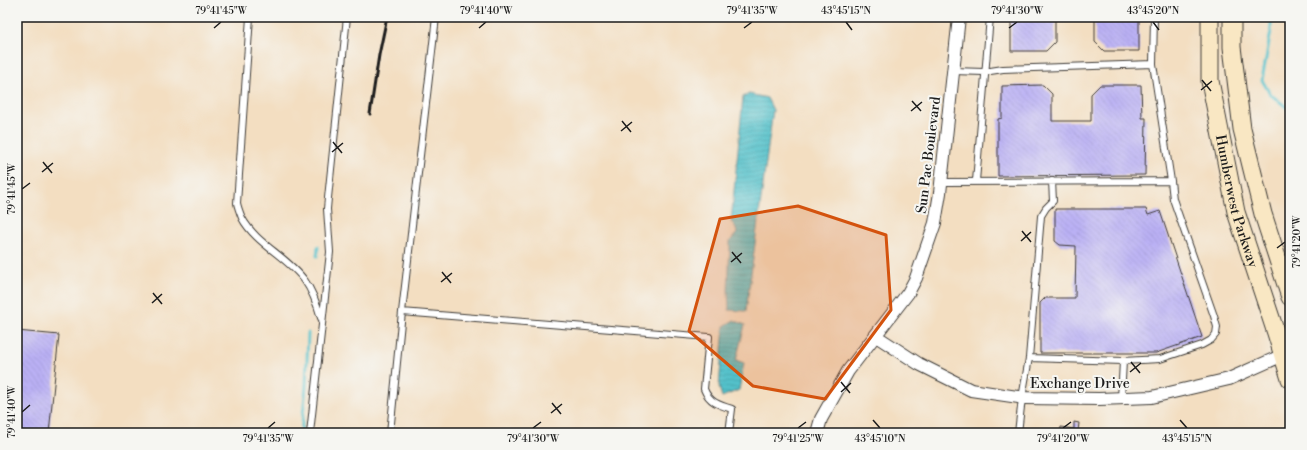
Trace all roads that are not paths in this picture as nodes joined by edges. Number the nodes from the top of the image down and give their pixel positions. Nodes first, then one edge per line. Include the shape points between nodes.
1 (250, 17) edge
2 (347, 17) edge
3 (436, 17) edge
4 (959, 17) edge
5 (990, 17) edge
6 (1154, 17) edge
7 (1210, 17) edge
8 (1232, 17) edge
9 (1153, 64) junction
10 (953, 71) junction
11 (984, 72) junction
12 (1052, 181) junction
13 (1171, 181) junction
14 (941, 182) junction
15 (976, 182) junction
16 (1290, 297) edge
17 (402, 312) junction
18 (322, 321) junction
19 (876, 336) junction
20 (1287, 353) edge
21 (1029, 358) junction
22 (1123, 361) junction
23 (1290, 379) edge
24 (1022, 398) junction
25 (1121, 398) junction
26 (310, 433) edge
27 (390, 433) edge
28 (729, 433) edge
29 (817, 433) edge
30 (1018, 433) edge

1 - 18 lane via 237,203 242,217 250,228 305,281 316,300
2 - 18 lane via 328,198 330,252
3 - 17 lane
4 - 10 street, Sun Pac Boulevard
5 - 11 lane
6 - 9 lane
7 - 20 main road, Humberwest Parkway via 1210,81 1236,212
8 - 16 main road, Humberwest Parkway via 1232,47 1242,129 1263,214
9 - 11 lane via 1003,69
9 - 13 lane
10 - 11 lane
10 - 14 street, Sun Pac Boulevard
11 - 15 lane
12 - 13 lane
12 - 15 lane
12 - 21 lane via 1053,201 1042,216
13 - 22 lane via 1173,199 1214,316 1216,334 1202,345 1160,359
14 - 15 lane
14 - 19 street, Sun Pac Boulevard via 935,223 916,278
17 - 27 lane
17 - 28 lane via 709,337 704,389 712,401 732,409
18 - 26 lane
19 - 24 street, Exchange Drive via 919,364 971,390
19 - 29 street, Sun Pac Boulevard via 848,371 821,419
20 - 23 main road, Humberwest Parkway
20 - 25 street, Exchange Drive via 1229,379 1152,397
21 - 22 lane
21 - 24 lane
22 - 25 lane
24 - 25 street, Exchange Drive
24 - 30 lane

